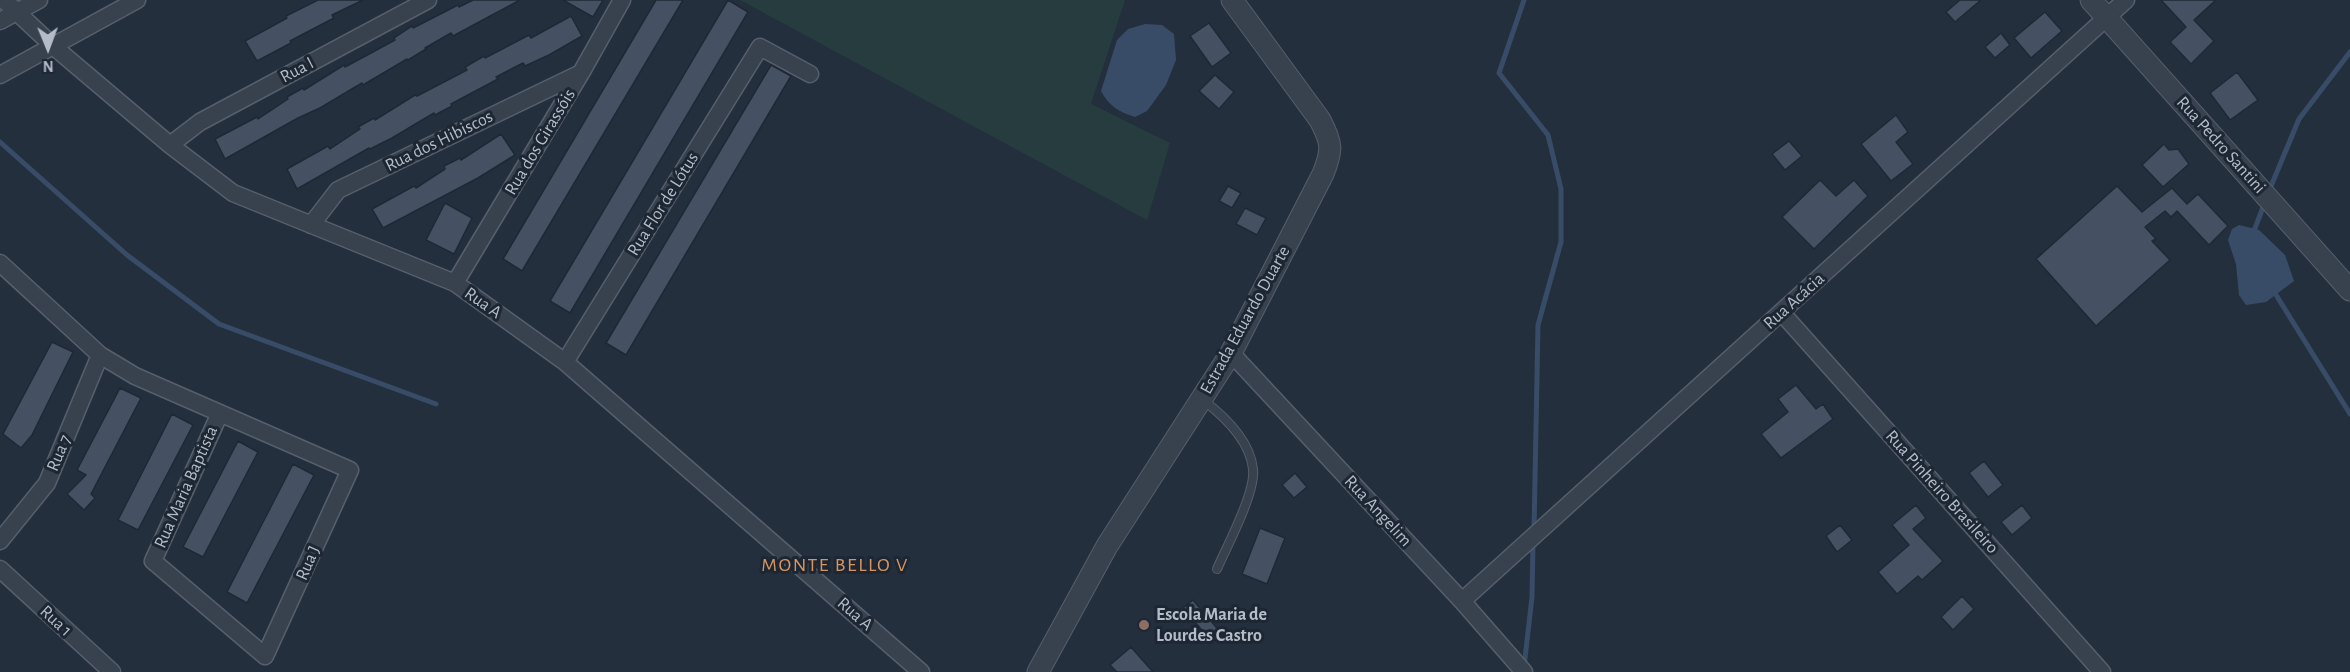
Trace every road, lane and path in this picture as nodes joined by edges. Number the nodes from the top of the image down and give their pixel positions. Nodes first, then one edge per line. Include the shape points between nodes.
1 (4, 0) edge
2 (39, 0) edge
3 (137, 0) edge
4 (428, 0) edge
5 (622, 0) edge
6 (1232, 0) edge
7 (2091, 0) edge
8 (2126, 0) edge
9 (17, 12) junction
10 (2107, 17) junction
11 (0, 21) edge
12 (53, 46) junction
13 (581, 73) junction
14 (810, 74) dead end
15 (0, 75) edge
16 (170, 145) junction
17 (311, 225) junction
18 (0, 263) edge
19 (455, 283) junction
20 (2350, 290) edge
21 (1781, 312) junction
22 (1231, 353) junction
23 (100, 355) junction
24 (565, 362) junction
25 (1202, 398) junction
26 (219, 413) junction
27 (0, 541) edge
28 (0, 569) edge
29 (1217, 569) dead end
30 (1462, 601) junction
31 (266, 656) joint
32 (112, 672) edge
33 (921, 672) edge
34 (1038, 672) edge
35 (1524, 672) edge
36 (2102, 672) edge

1 - 9 street, Rua A
2 - 9 street
3 - 12 street
4 - 16 street, Rua I via 200,122
5 - 13 street, Rua dos Girassóis
6 - 22 street, Estrada Eduardo Duarte via 1320,120 1329,137 1331,153
7 - 10 street, Rua Pedro Santini
8 - 10 street, Rua Acácia
9 - 11 street
9 - 12 street, Rua A
10 - 20 street, Rua Pedro Santini
10 - 21 street, Rua Acácia
12 - 15 street
12 - 16 street, Rua A
13 - 17 street, Rua dos Hibiscos via 338,190
13 - 19 street, Rua dos Girassóis
14 - 24 street, Rua Flor de Lótus via 760,47
16 - 17 street, Rua A via 233,193
17 - 19 street, Rua A
18 - 23 street
19 - 24 street, Rua A
21 - 30 street, Rua Acácia
21 - 36 street, Rua Pinheiro Brasileiro
22 - 25 street, Estrada Eduardo Duarte
22 - 30 street, Rua Angelim
23 - 26 street via 135,376
23 - 27 street, Rua 7 via 46,483
24 - 33 street, Rua A
25 - 29 lane via 1243,441 1254,471 1252,486
25 - 34 street, Estrada Eduardo Duarte via 1107,546
26 - 31 street, Rua Maria Baptista via 153,561
26 - 31 street, Rua J via 350,470
28 - 32 street, Rua 1
30 - 35 street, Rua Angelim

